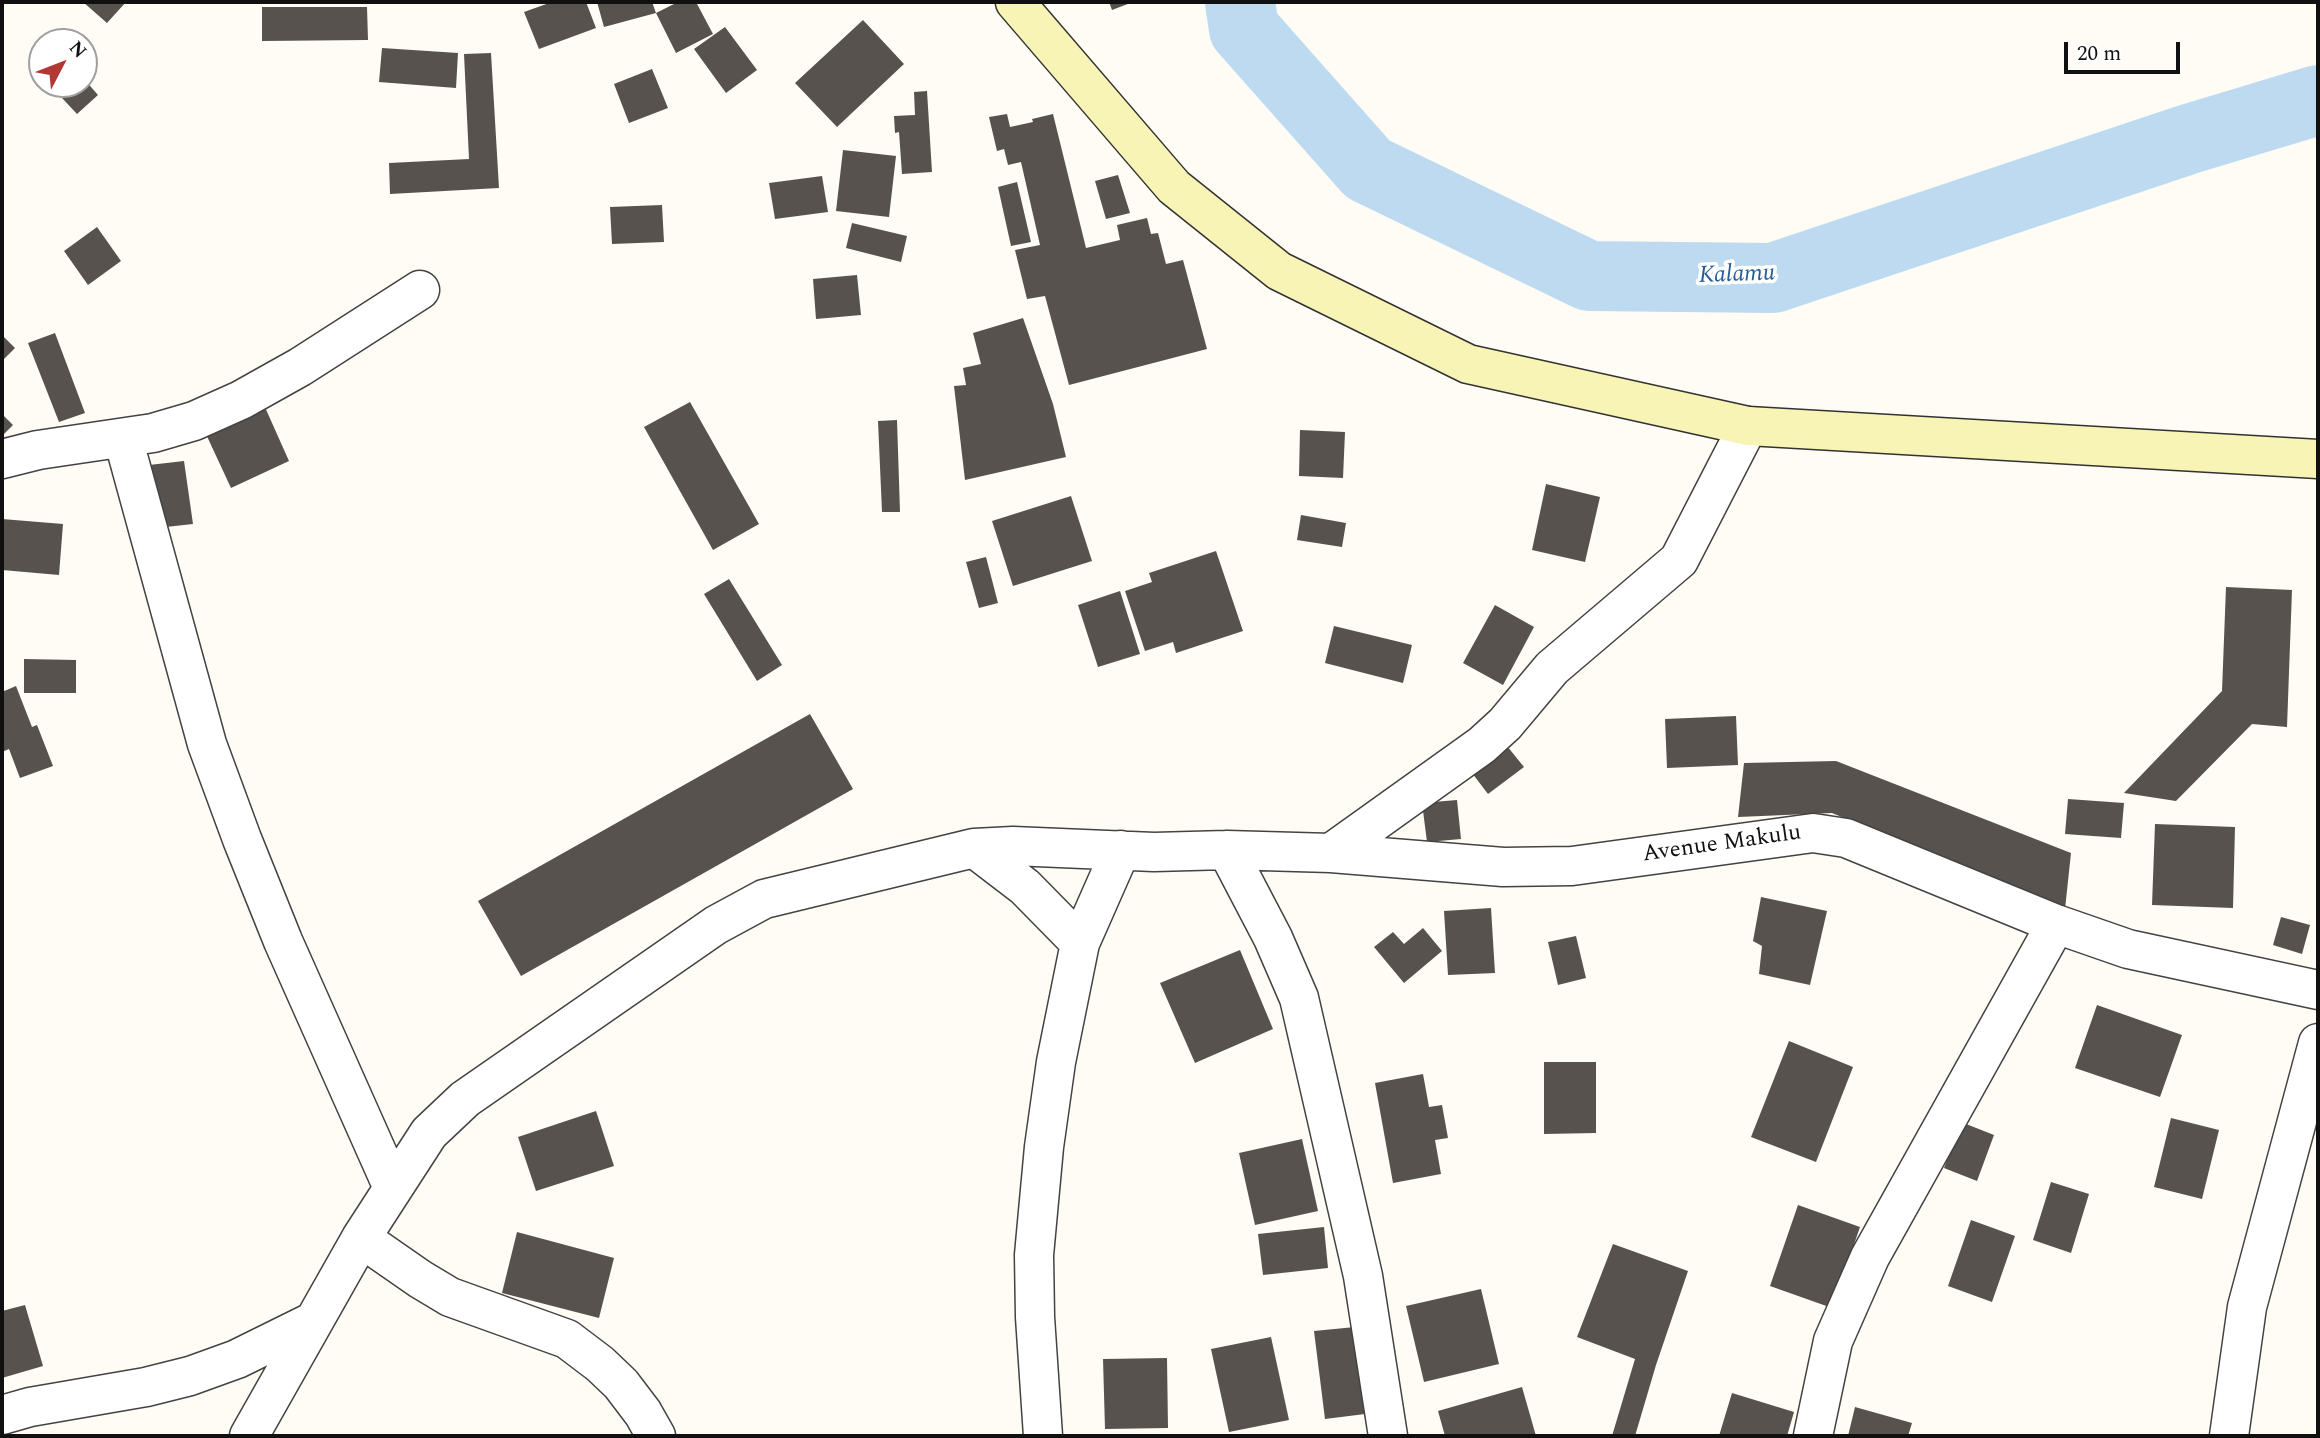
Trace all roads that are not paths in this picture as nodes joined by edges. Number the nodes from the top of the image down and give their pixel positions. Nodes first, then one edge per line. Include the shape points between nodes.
1 (1014, 2) edge
2 (420, 290) dead end
3 (1748, 426) junction
4 (123, 438) junction
5 (2, 459) edge
6 (2318, 459) edge
7 (974, 848) junction
8 (1121, 850) junction
9 (1227, 850) junction
10 (1331, 853) junction
11 (2056, 923) junction
12 (1080, 943) junction
13 (2318, 990) edge
14 (2318, 1043) edge
15 (393, 1188) junction
16 (361, 1238) junction
17 (314, 1321) junction
18 (2, 1415) edge
19 (249, 1436) edge
20 (656, 1436) edge
21 (1043, 1436) edge
22 (1388, 1436) edge
23 (1813, 1436) edge
24 (2229, 1436) edge

1 - 3 main road via 1174,187 1279,271 1468,364
2 - 4 street via 241,400 194,421
3 - 6 main road
3 - 10 street via 1679,560 1552,667 1482,746
4 - 5 street
4 - 15 street via 207,744 284,941
7 - 8 street, Avenue Makulu
7 - 12 street via 1025,887
7 - 15 street, Avenue Makulu via 764,899 716,925 465,1099 429,1133
8 - 9 street, Avenue Makulu
8 - 12 street
9 - 10 street, Avenue Makulu
9 - 22 street via 1299,998 1363,1276
10 - 11 street, Avenue Makulu via 1503,867 1572,866 1814,833 1846,838
11 - 13 street, Avenue Makulu via 2128,949
11 - 23 street via 1870,1257 1833,1341
12 - 21 street via 1056,1062 1034,1255
14 - 24 street via 2248,1307
15 - 16 street, Avenue Makulu
16 - 17 street, Avenue Makulu
16 - 20 street via 450,1297 567,1339 621,1384
17 - 18 street via 237,1359 190,1376
17 - 19 street, Avenue Makulu

